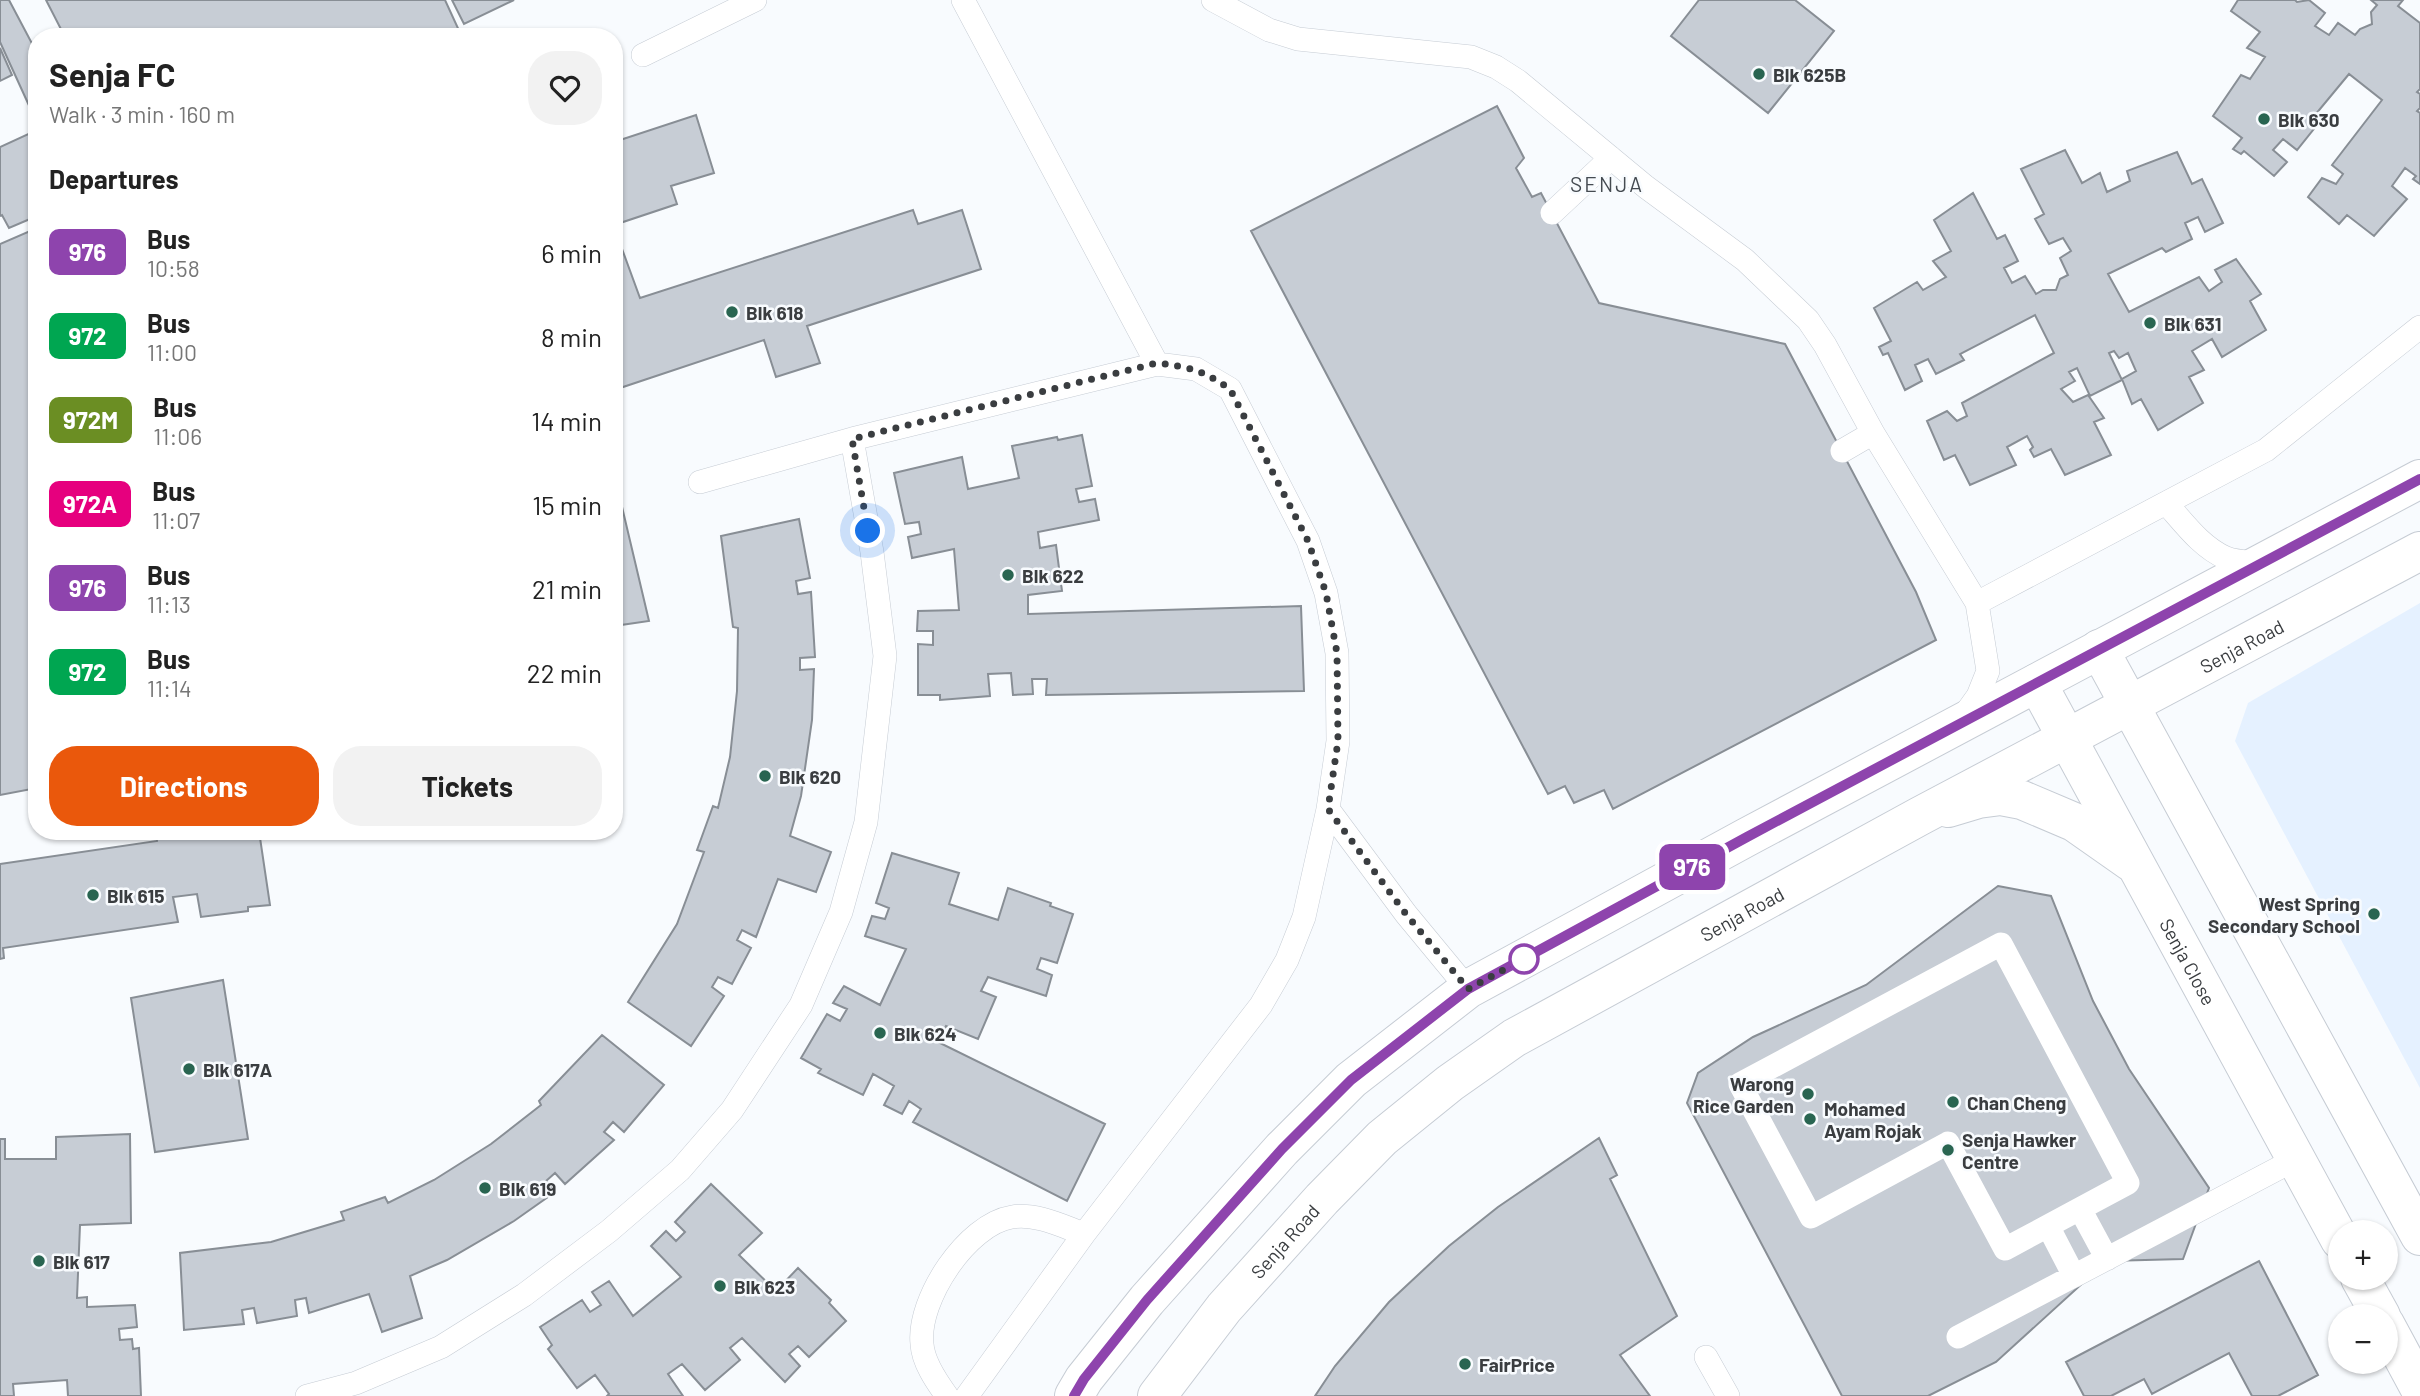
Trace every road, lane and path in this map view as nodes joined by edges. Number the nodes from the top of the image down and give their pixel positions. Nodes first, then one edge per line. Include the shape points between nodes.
1 (755, 0) edge
2 (964, 0) edge
3 (1213, 0) edge
4 (643, 55) dead end
5 (1611, 158) junction
6 (1552, 213) dead end
7 (2420, 327) edge
8 (1157, 363) junction
9 (1872, 433) junction
10 (852, 439) junction
11 (1842, 451) dead end
12 (2420, 479) edge
13 (700, 482) dead end
14 (2166, 503) junction
15 (2420, 551) edge
16 (2260, 564) junction
17 (1977, 604) junction
18 (2099, 649) junction
19 (2037, 683) junction
20 (2130, 705) junction
21 (1957, 726) junction
22 (2068, 738) junction
23 (1328, 809) junction
24 (1920, 816) junction
25 (2138, 867) junction
26 (1468, 989) junction
27 (2296, 1159) junction
28 (2080, 1209) junction
29 (2329, 1220) edge
30 (2048, 1226) junction
31 (1084, 1234) junction
32 (2420, 1236) edge
33 (2107, 1259) junction
34 (2074, 1276) junction
35 (1958, 1337) dead end
36 (2398, 1348) edge
37 (1706, 1357) dead end
38 (2420, 1389) edge
39 (307, 1396) edge
40 (947, 1396) edge
41 (967, 1396) edge
42 (1074, 1396) edge
43 (1157, 1396) edge
44 (1728, 1396) edge

1 - 4 lane
2 - 8 lane
3 - 5 lane via 1269,30 1298,39 1471,57 1518,82
5 - 6 lane
5 - 9 lane via 1745,260 1808,320
7 - 14 lane via 2266,450
8 - 10 lane
8 - 23 lane via 1196,369 1230,389 1308,541 1326,593 1337,653 1338,741
9 - 11 lane
9 - 17 lane
10 - 13 lane
10 - 39 lane via 885,656 866,822 841,912 801,1005 732,1110 680,1170 609,1231 524,1295 441,1347 356,1383
12 - 16 street
14 - 16 lane via 2211,549 2228,559
14 - 17 lane
15 - 20 street, Senja Road
16 - 18 street
17 - 21 lane via 1988,671 1978,696
18 - 19 street
18 - 20 street
19 - 21 street
19 - 22 street, Senja Close
20 - 22 street, Senja Road
20 - 32 street
21 - 26 street
22 - 24 street, Senja Road
22 - 25 street, Senja Close
23 - 26 lane
23 - 31 lane via 1304,917 1261,1005
24 - 25 street via 1978,799 2001,796 2022,800 2074,822
24 - 43 street, Senja Road via 1514,1038 1450,1083 1382,1138 1322,1199 1224,1308
25 - 27 street, Senja Close
26 - 42 street via 1351,1080 1282,1149 1147,1300
27 - 29 street, Senja Close
27 - 33 lane
28 - 30 lane
28 - 30 lane via 2128,1183 2001,944 1740,1084 1811,1217 1948,1143 2005,1249
28 - 33 lane
30 - 34 lane
31 - 40 lane via 1023,1216 1010,1217 980,1231 958,1254 934,1289 922,1322 922,1346 930,1370
31 - 41 lane
33 - 34 lane
34 - 35 lane
36 - 38 street
37 - 44 lane

